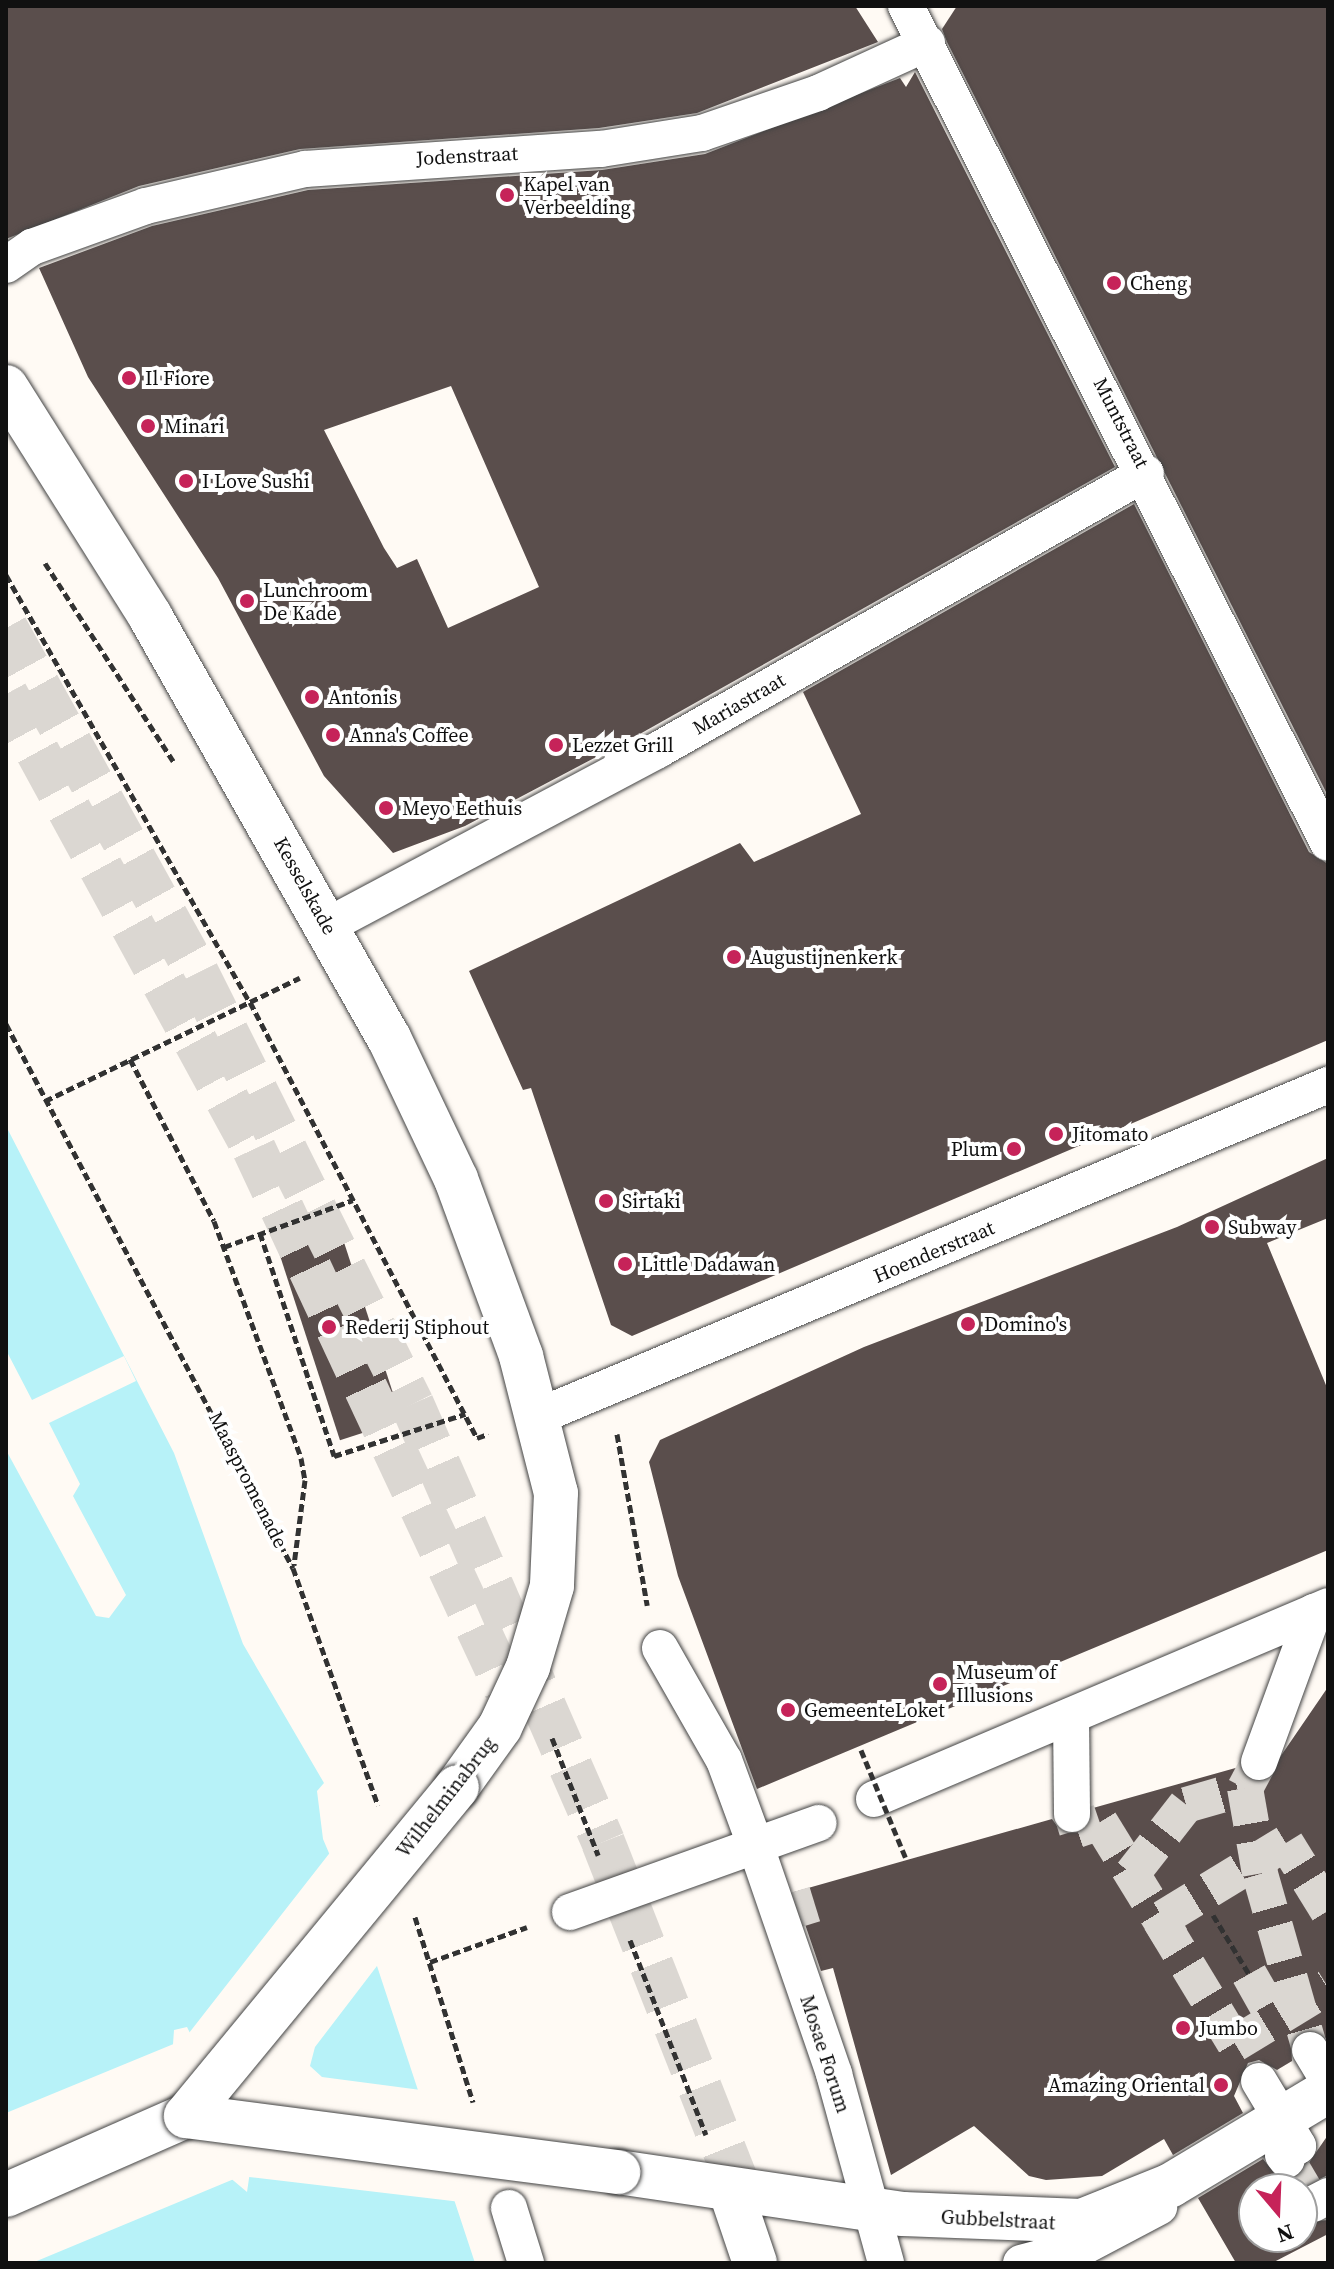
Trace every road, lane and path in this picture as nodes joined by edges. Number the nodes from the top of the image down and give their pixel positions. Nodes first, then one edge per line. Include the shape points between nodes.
1 (906, 6) edge
2 (927, 43) junction
3 (6, 265) edge
4 (6, 387) edge
5 (1146, 473) junction
6 (45, 563) dead end
7 (6, 575) edge
8 (168, 764) dead end
9 (1328, 843) edge
10 (327, 926) junction
11 (307, 974) dead end
12 (250, 1002) junction
13 (6, 1024) edge
14 (130, 1059) junction
15 (1328, 1085) edge
16 (45, 1101) junction
17 (353, 1200) junction
18 (260, 1233) junction
19 (224, 1247) junction
20 (610, 1390) junction
21 (465, 1414) junction
22 (539, 1416) junction
23 (499, 1444) dead end
24 (293, 1568) junction
25 (647, 1606) dead end
26 (1321, 1609) edge
27 (660, 1648) dead end
28 (516, 1692) junction
29 (1071, 1716) junction
30 (861, 1750) dead end
31 (1259, 1762) tunnel mouth
32 (874, 1799) dead end
33 (380, 1810) dead end
34 (1072, 1814) dead end
35 (819, 1823) dead end
36 (756, 1847) junction
37 (907, 1861) dead end
38 (615, 1897) junction
39 (410, 1900) dead end
40 (570, 1912) dead end
41 (1213, 1915) dead end
42 (479, 1945) dead end
43 (430, 1962) junction
44 (1249, 1974) tunnel mouth
45 (1259, 2081) dead end
46 (1328, 2091) edge
47 (476, 2110) dead end
48 (186, 2116) junction
49 (1286, 2137) junction
50 (731, 2192) junction
51 (6, 2195) edge
52 (509, 2208) dead end
53 (872, 2208) junction
54 (526, 2263) edge
55 (755, 2263) edge
56 (886, 2263) edge
57 (1021, 2263) edge

1 - 2 street, Muntstraat
2 - 3 street, Jodenstraat via 818,93 702,133 601,149 305,169 146,206 32,247
2 - 5 street, Muntstraat
4 - 10 street, Kesselskade via 150,616
5 - 9 street, Muntstraat
5 - 10 street, Mariastraat via 658,750
6 - 8 path
7 - 12 path
10 - 22 street, Kesselskade via 456,1179
11 - 12 path
12 - 14 path
12 - 17 path
13 - 16 path, Maaspromenade
14 - 16 path
14 - 19 path
15 - 20 street, Hoenderstraat
16 - 24 path, Maaspromenade
17 - 18 path
17 - 21 path
18 - 19 path
18 - 21 path via 334,1456
19 - 24 path via 301,1458 305,1480
20 - 22 street, Hoenderstraat
20 - 25 path
21 - 23 path via 477,1438 497,1431
22 - 28 street, Wilhelminabrug via 556,1493 553,1572 539,1639
24 - 33 path, Maaspromenade
26 - 29 street
26 - 31 street
27 - 36 street, Mosae Forum via 724,1760
28 - 38 path via 541,1709
28 - 48 street, Wilhelminabrug, bridge via 457,1787
29 - 32 street
29 - 34 street
30 - 37 path, bridge
35 - 36 street
36 - 38 street
36 - 53 street, Mosae Forum via 784,1914
38 - 40 street
38 - 50 path
39 - 43 path
41 - 44 path
42 - 43 path
43 - 47 path
45 - 49 street
46 - 49 street, Gubbelstraat
48 - 50 street, bridge via 618,2172
48 - 51 street, Wilhelminabrug
49 - 53 street, Gubbelstraat via 1082,2221 961,2220
49 - 57 street via 1105,2238
50 - 53 street, Gubbelstraat
50 - 55 street
52 - 54 street
53 - 56 street, Mosae Forum

